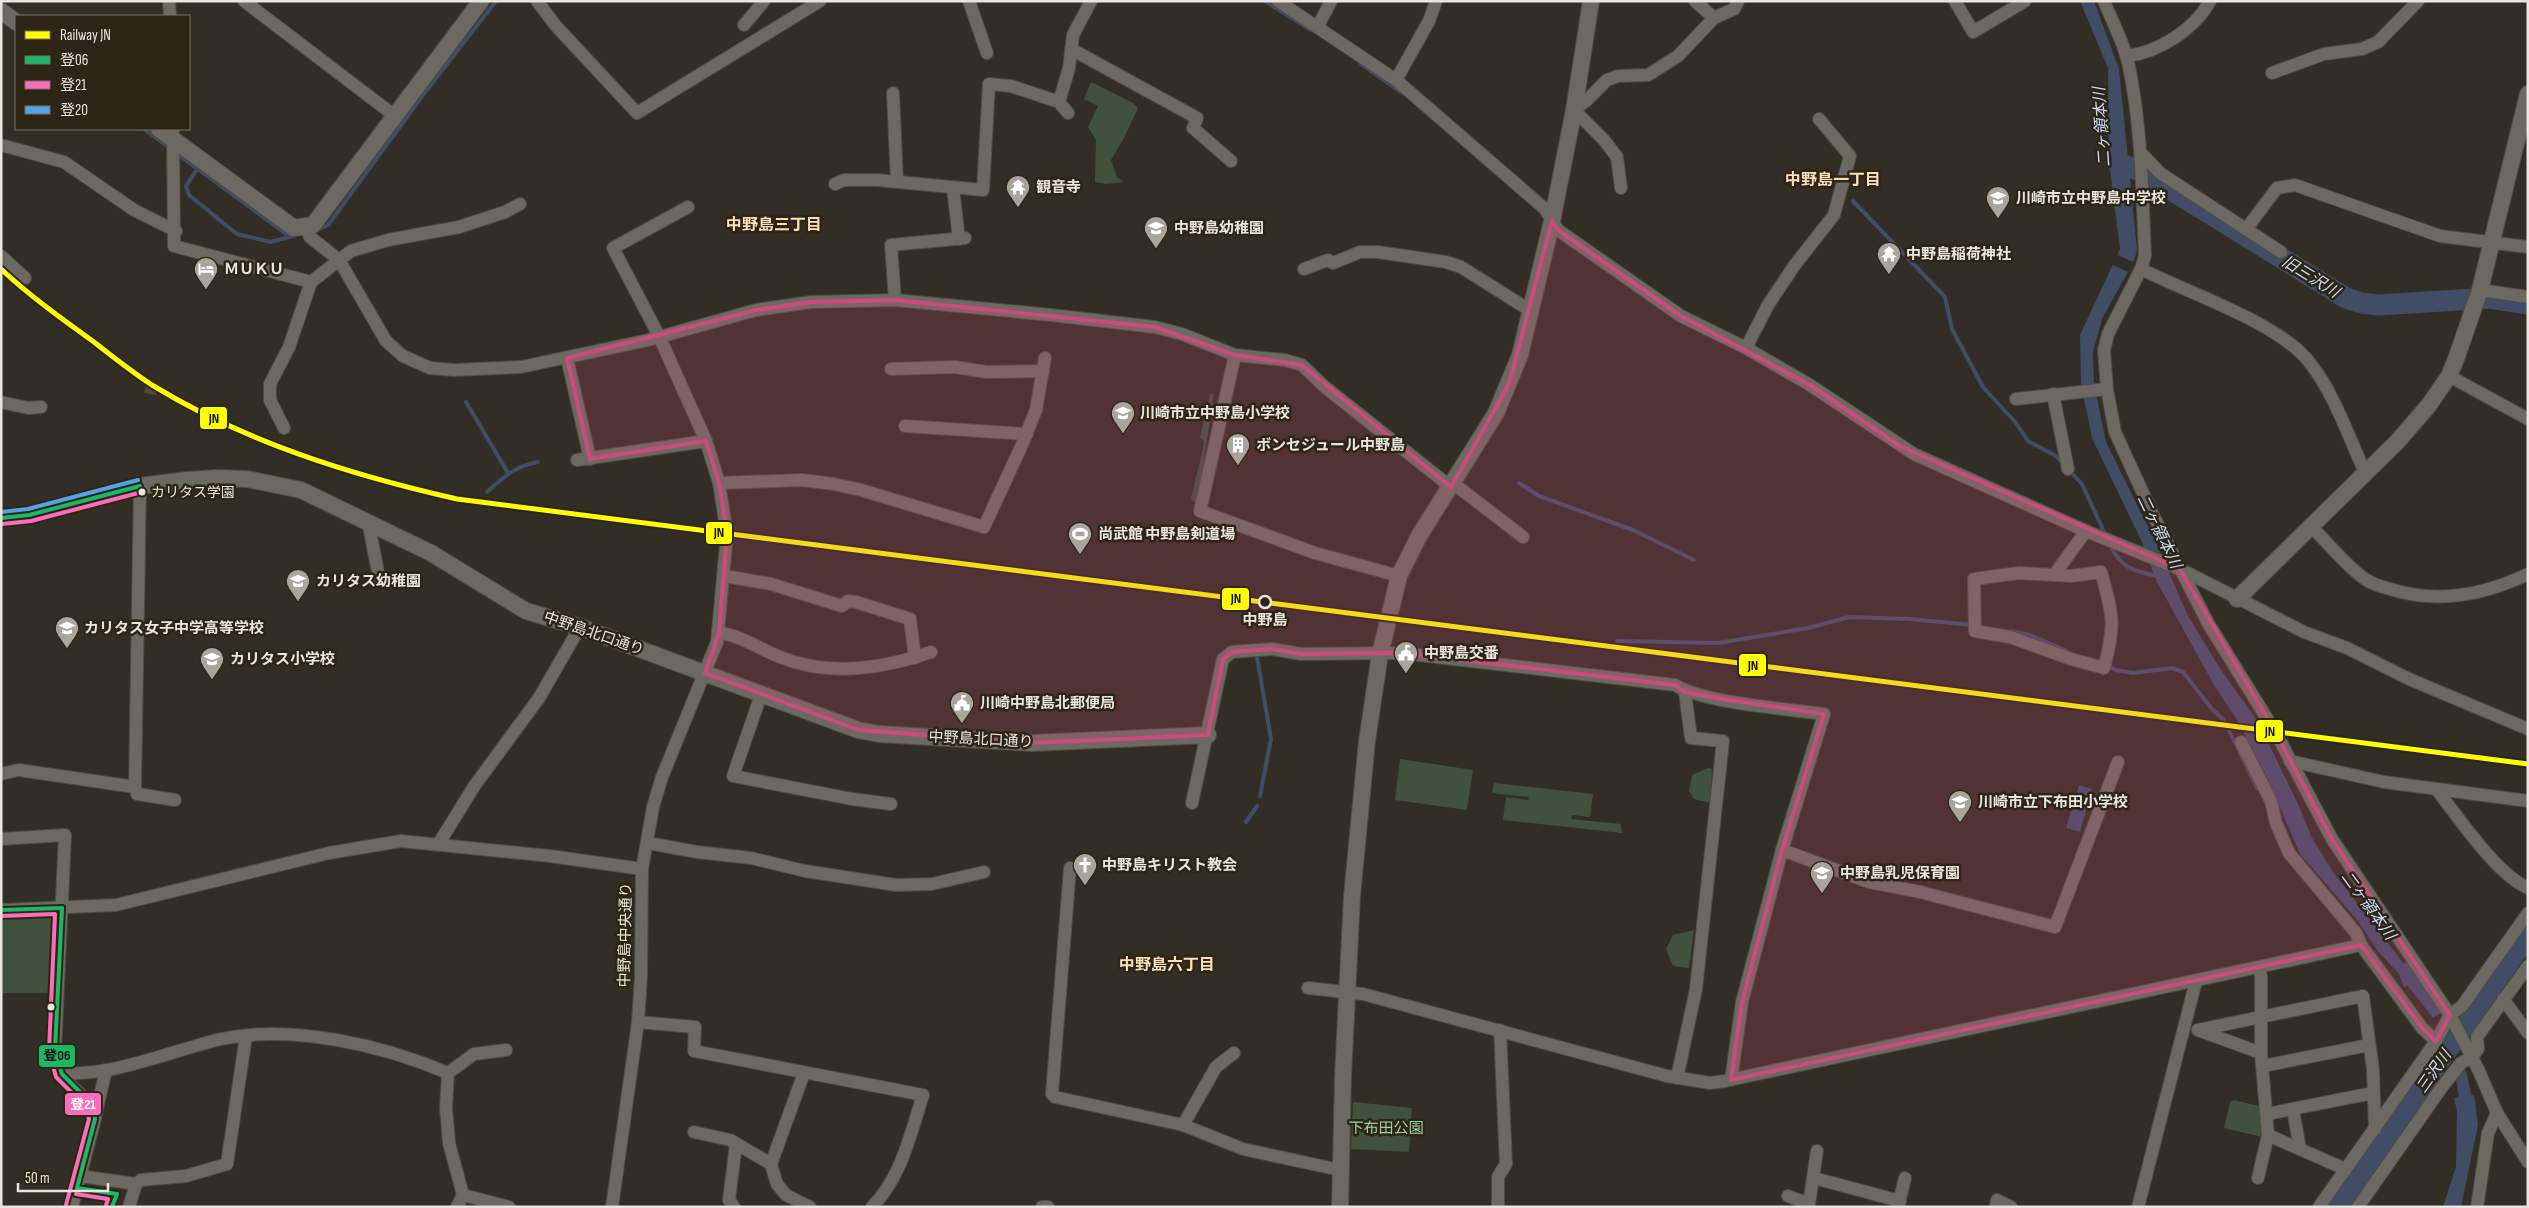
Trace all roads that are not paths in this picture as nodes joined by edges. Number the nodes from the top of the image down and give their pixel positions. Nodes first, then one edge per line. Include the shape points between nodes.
1 (169, 1) edge
2 (244, 1) edge
3 (480, 1) edge
4 (537, 1) edge
5 (764, 1) edge
6 (820, 1) edge
7 (969, 1) edge
8 (1091, 1) edge
9 (1278, 1) edge
10 (1331, 1) edge
11 (1436, 1) edge
12 (1591, 1) edge
13 (1695, 1) edge
14 (1738, 1) edge
15 (1955, 1) edge
16 (2025, 1) edge
17 (2104, 1) edge
18 (2210, 1) edge
19 (2418, 1) edge
20 (1, 11) edge
21 (170, 15) edge
22 (1714, 18) junction
23 (15, 21) edge
24 (744, 25) dead end
25 (1318, 26) junction
26 (1071, 49) junction
27 (987, 53) dead end
28 (2126, 56) junction
29 (2272, 73) dead end
30 (1396, 80) junction
31 (894, 93) dead end
32 (2528, 94) edge
33 (1059, 102) junction
34 (1574, 110) junction
35 (1068, 113) dead end
36 (395, 116) junction
37 (1820, 119) dead end
38 (173, 134) edge
39 (1, 145) edge
40 (2142, 157) junction
41 (1231, 161) dead end
42 (897, 182) junction
43 (835, 184) dead end
44 (1621, 188) dead end
45 (953, 189) junction
46 (520, 204) dead end
47 (688, 208) dead end
48 (1552, 221) junction
49 (305, 226) junction
50 (2247, 228) junction
51 (176, 231) junction
52 (2492, 243) junction
53 (2528, 247) edge
54 (2281, 252) dead end
55 (1, 256) edge
56 (339, 260) junction
57 (1304, 268) dead end
58 (2141, 269) junction
59 (25, 278) dead end
60 (312, 282) junction
61 (2478, 297) junction
62 (2528, 297) edge
63 (894, 300) junction
64 (1531, 311) junction
65 (659, 336) junction
66 (1746, 348) junction
67 (1234, 356) junction
68 (567, 358) junction
69 (891, 369) dead end
70 (2449, 376) junction
71 (2102, 389) junction
72 (2053, 394) junction
73 (2016, 399) dead end
74 (1, 402) edge
75 (40, 407) dead end
76 (2528, 419) edge
77 (905, 426) dead end
78 (284, 428) dead end
79 (1027, 434) junction
80 (706, 441) junction
81 (2068, 469) dead end
82 (2365, 472) junction
83 (719, 483) junction
84 (1452, 485) junction
85 (140, 486) junction
86 (1, 518) edge
87 (368, 521) junction
88 (2310, 525) junction
89 (2086, 531) junction
90 (1523, 538) dead end
91 (2175, 567) junction
92 (2528, 574) edge
93 (2054, 575) junction
94 (724, 576) junction
95 (1399, 576) junction
96 (379, 577) dead end
97 (2236, 598) junction
98 (580, 627) junction
99 (719, 632) junction
100 (931, 652) dead end
101 (1380, 654) junction
102 (915, 658) junction
103 (705, 673) junction
104 (1685, 692) junction
105 (761, 695) junction
106 (2528, 729) edge
107 (1208, 735) junction
108 (2240, 742) dead end
109 (2290, 761) junction
110 (2118, 762) dead end
111 (1, 774) edge
112 (136, 788) junction
113 (2437, 790) junction
114 (175, 800) dead end
115 (2528, 801) edge
116 (1192, 803) dead end
117 (891, 804) dead end
118 (1, 839) edge
119 (439, 843) junction
120 (648, 843) junction
121 (1782, 850) junction
122 (1070, 868) dead end
123 (642, 869) junction
124 (984, 872) dead end
125 (2528, 888) edge
126 (62, 908) junction
127 (1, 910) edge
128 (2528, 913) edge
129 (2361, 945) junction
130 (2528, 966) edge
131 (2258, 967) junction
132 (2196, 980) junction
133 (1308, 988) dead end
134 (1347, 992) junction
135 (2503, 999) junction
136 (2261, 1016) junction
137 (2451, 1018) junction
138 (638, 1022) junction
139 (2183, 1029) junction
140 (1500, 1030) junction
141 (2198, 1030) junction
142 (2528, 1033) edge
143 (246, 1036) junction
144 (2436, 1041) junction
145 (2369, 1045) junction
146 (506, 1050) dead end
147 (2469, 1052) junction
148 (1234, 1053) dead end
149 (2261, 1053) junction
150 (2264, 1066) junction
151 (106, 1070) junction
152 (448, 1073) junction
153 (804, 1073) junction
154 (62, 1074) junction
155 (1677, 1078) junction
156 (1731, 1080) junction
157 (2373, 1093) junction
158 (2293, 1110) junction
159 (2497, 1113) junction
160 (2267, 1114) junction
161 (95, 1119) junction
162 (1183, 1125) junction
163 (2374, 1129) junction
164 (694, 1132) dead end
165 (2268, 1135) junction
166 (736, 1144) junction
167 (2300, 1149) junction
168 (1817, 1151) dead end
169 (2528, 1162) edge
170 (771, 1164) junction
171 (2345, 1169) junction
172 (1340, 1170) junction
173 (80, 1176) junction
174 (1814, 1178) junction
175 (1905, 1178) dead end
176 (2258, 1178) dead end
177 (136, 1184) junction
178 (1788, 1196) dead end
179 (460, 1201) edge
180 (1899, 1204) edge
181 (72, 1207) edge
182 (129, 1207) edge
183 (509, 1207) edge
184 (612, 1207) edge
185 (734, 1207) edge
186 (810, 1207) edge
187 (872, 1207) edge
188 (1042, 1207) edge
189 (1048, 1207) edge
190 (1340, 1207) edge
191 (1498, 1207) edge
192 (1996, 1207) edge
193 (2011, 1207) edge
194 (2138, 1207) edge
195 (2320, 1207) edge
196 (2358, 1207) edge
197 (2477, 1207) edge

1 - 21 street
2 - 36 street
3 - 36 street
4 - 6 street via 637,113
5 - 24 street
7 - 27 street
8 - 26 street via 1073,35
9 - 25 street
10 - 25 street
11 - 30 street via 1429,21
12 - 34 street
13 - 22 street
14 - 22 street via 1734,9
15 - 16 street via 1973,32
17 - 28 street
18 - 28 street via 2190,27 2143,52
19 - 29 street via 2378,42 2362,49 2324,54
20 - 23 street
22 - 34 street via 1678,56 1648,75 1618,76 1606,80
25 - 30 street
26 - 33 street
26 - 41 street via 1197,118 1193,128
28 - 40 street
30 - 48 street via 1545,209
31 - 42 street
32 - 52 street
33 - 35 street
33 - 45 street via 1011,86 988,84 983,190
34 - 44 street via 1617,157
34 - 48 street
36 - 49 street via 312,226
37 - 66 street via 1850,156 1834,215 1794,266
38 - 49 street via 294,228
38 - 51 street
39 - 51 street via 64,162 134,210
40 - 50 street via 2160,173
40 - 58 street via 2145,256
42 - 43 street via 855,180
42 - 45 street
45 - 63 street via 962,238 891,245
46 - 56 street via 459,227 351,250
47 - 65 street, 中野島中央通り via 613,248
48 - 64 street
48 - 66 street via 1558,230 1681,316
49 - 56 street via 310,237
50 - 52 street via 2277,188 2295,185 2440,236
50 - 54 street
51 - 60 street via 174,246
52 - 53 street
52 - 61 street
55 - 59 street
56 - 60 street
56 - 68 street via 386,341 403,356 419,364 454,370 521,367
57 - 64 street via 1328,260 1333,263 1360,252 1446,262 1461,267
58 - 71 street via 2108,334
58 - 82 street via 2269,329 2309,361 2332,400
60 - 78 street via 289,347 270,384 270,400
61 - 62 street
61 - 70 street
63 - 65 street via 756,310
63 - 67 street via 1155,327 1182,334
64 - 84 street via 1509,384 1492,420
65 - 68 street
65 - 80 street, 中野島中央通り
66 - 89 street via 1845,407 1900,446
67 - 84 street via 1285,360 1302,365 1325,387
67 - 95 street via 1200,510 1315,553
68 - 80 street via 584,460
69 - 79 street via 955,367 986,372 1044,365 1036,410
70 - 76 street
70 - 82 street via 2423,413
71 - 72 street
71 - 91 street via 2115,432
72 - 73 street
72 - 81 street
74 - 75 street via 28,408
77 - 79 street
79 - 83 street via 984,528 834,484 802,480
80 - 83 street, 中野島中央通り
82 - 88 street
83 - 94 street, 中野島中央通り via 726,516
84 - 90 street
84 - 95 street
85 - 86 street, 中野島北口通り via 29,515
85 - 87 street, 中野島北口通り via 217,478 268,482 301,490
85 - 112 street
87 - 96 street
87 - 98 street, 中野島北口通り via 431,553 526,611
88 - 92 street via 2365,580 2405,594 2457,596 2482,591
88 - 97 street
89 - 91 street
89 - 93 street
91 - 97 street
91 - 109 street
93 - 93 street via 2102,572 2113,624 2104,668 2010,637 1975,632 1974,579 2019,573
94 - 99 street, 中野島中央通り
94 - 102 street via 771,584 842,606 848,601 856,602 910,619
95 - 101 street
97 - 106 street via 2408,679
98 - 103 street, 中野島北口通り
98 - 119 street via 539,698 475,785
99 - 102 street via 731,634 801,665 862,668
99 - 103 street, 中野島中央通り
100 - 102 street
101 - 104 street via 1402,653 1674,685
101 - 107 street via 1301,654 1272,649 1232,652 1223,659
101 - 134 street via 1367,741 1352,896
103 - 105 street, 中野島北口通り
103 - 120 street, 中野島中央通り via 662,777 653,807
104 - 121 street via 1824,714
104 - 155 street via 1692,738 1723,741 1696,989
105 - 107 street, 中野島北口通り via 858,730 879,734 1032,743
105 - 117 street via 734,776
107 - 116 street
108 - 129 street via 2259,774 2289,853 2333,903
109 - 113 street
109 - 137 street via 2332,839
110 - 121 street via 2055,927 1869,882
111 - 112 street via 19,770
112 - 114 street via 137,794
113 - 115 street
113 - 125 street via 2485,850 2519,884
118 - 126 street via 65,835
119 - 123 street
119 - 126 street via 401,841 329,853 116,905
120 - 123 street, 中野島中央通り
120 - 124 street via 896,885 932,884
121 - 156 street via 1742,1002
122 - 162 street via 1052,1094
123 - 138 street, 中野島中央通り
126 - 127 street
126 - 154 street via 55,1030 55,1050
128 - 137 street
129 - 131 street
129 - 144 street via 2422,1028
130 - 135 street
131 - 132 street
131 - 136 street
132 - 139 street
132 - 156 street
133 - 134 street
134 - 140 street
134 - 172 street
135 - 142 street
135 - 147 street via 2477,1037 2478,1049
136 - 141 street
136 - 145 street via 2363,996
136 - 149 street
137 - 144 street
137 - 147 street
138 - 153 street via 695,1027 694,1051
138 - 184 street, 中野島中央通り
139 - 141 street
139 - 194 street
140 - 155 street
140 - 191 street via 1506,1164 1498,1177
141 - 149 street
143 - 151 street via 222,1039
143 - 152 street via 331,1038 401,1056
143 - 177 street via 227,1164 186,1176 141,1180
144 - 163 street
145 - 150 street
145 - 157 street
146 - 152 street via 474,1054
147 - 159 street
147 - 196 street
148 - 162 street via 1216,1067
149 - 150 street
150 - 160 street
151 - 154 street
151 - 161 street
152 - 179 street via 449,1143
153 - 170 street
153 - 187 street via 923,1095 897,1173
154 - 161 street via 90,1102
155 - 156 street via 1710,1083
157 - 158 street
157 - 163 street
158 - 160 street
158 - 167 street
159 - 169 street
159 - 197 street via 2488,1133
160 - 165 street
161 - 173 street
162 - 172 street via 1243,1149
163 - 171 street
164 - 166 street
165 - 167 street
165 - 176 street
166 - 170 street
166 - 185 street via 729,1200
167 - 171 street
168 - 174 street
170 - 186 street via 786,1195
171 - 195 street
172 - 190 street
173 - 177 street
173 - 181 street
174 - 178 street via 1809,1204
174 - 180 street
175 - 180 street
177 - 182 street
179 - 183 street
188 - 189 street
192 - 193 street via 1997,1200

